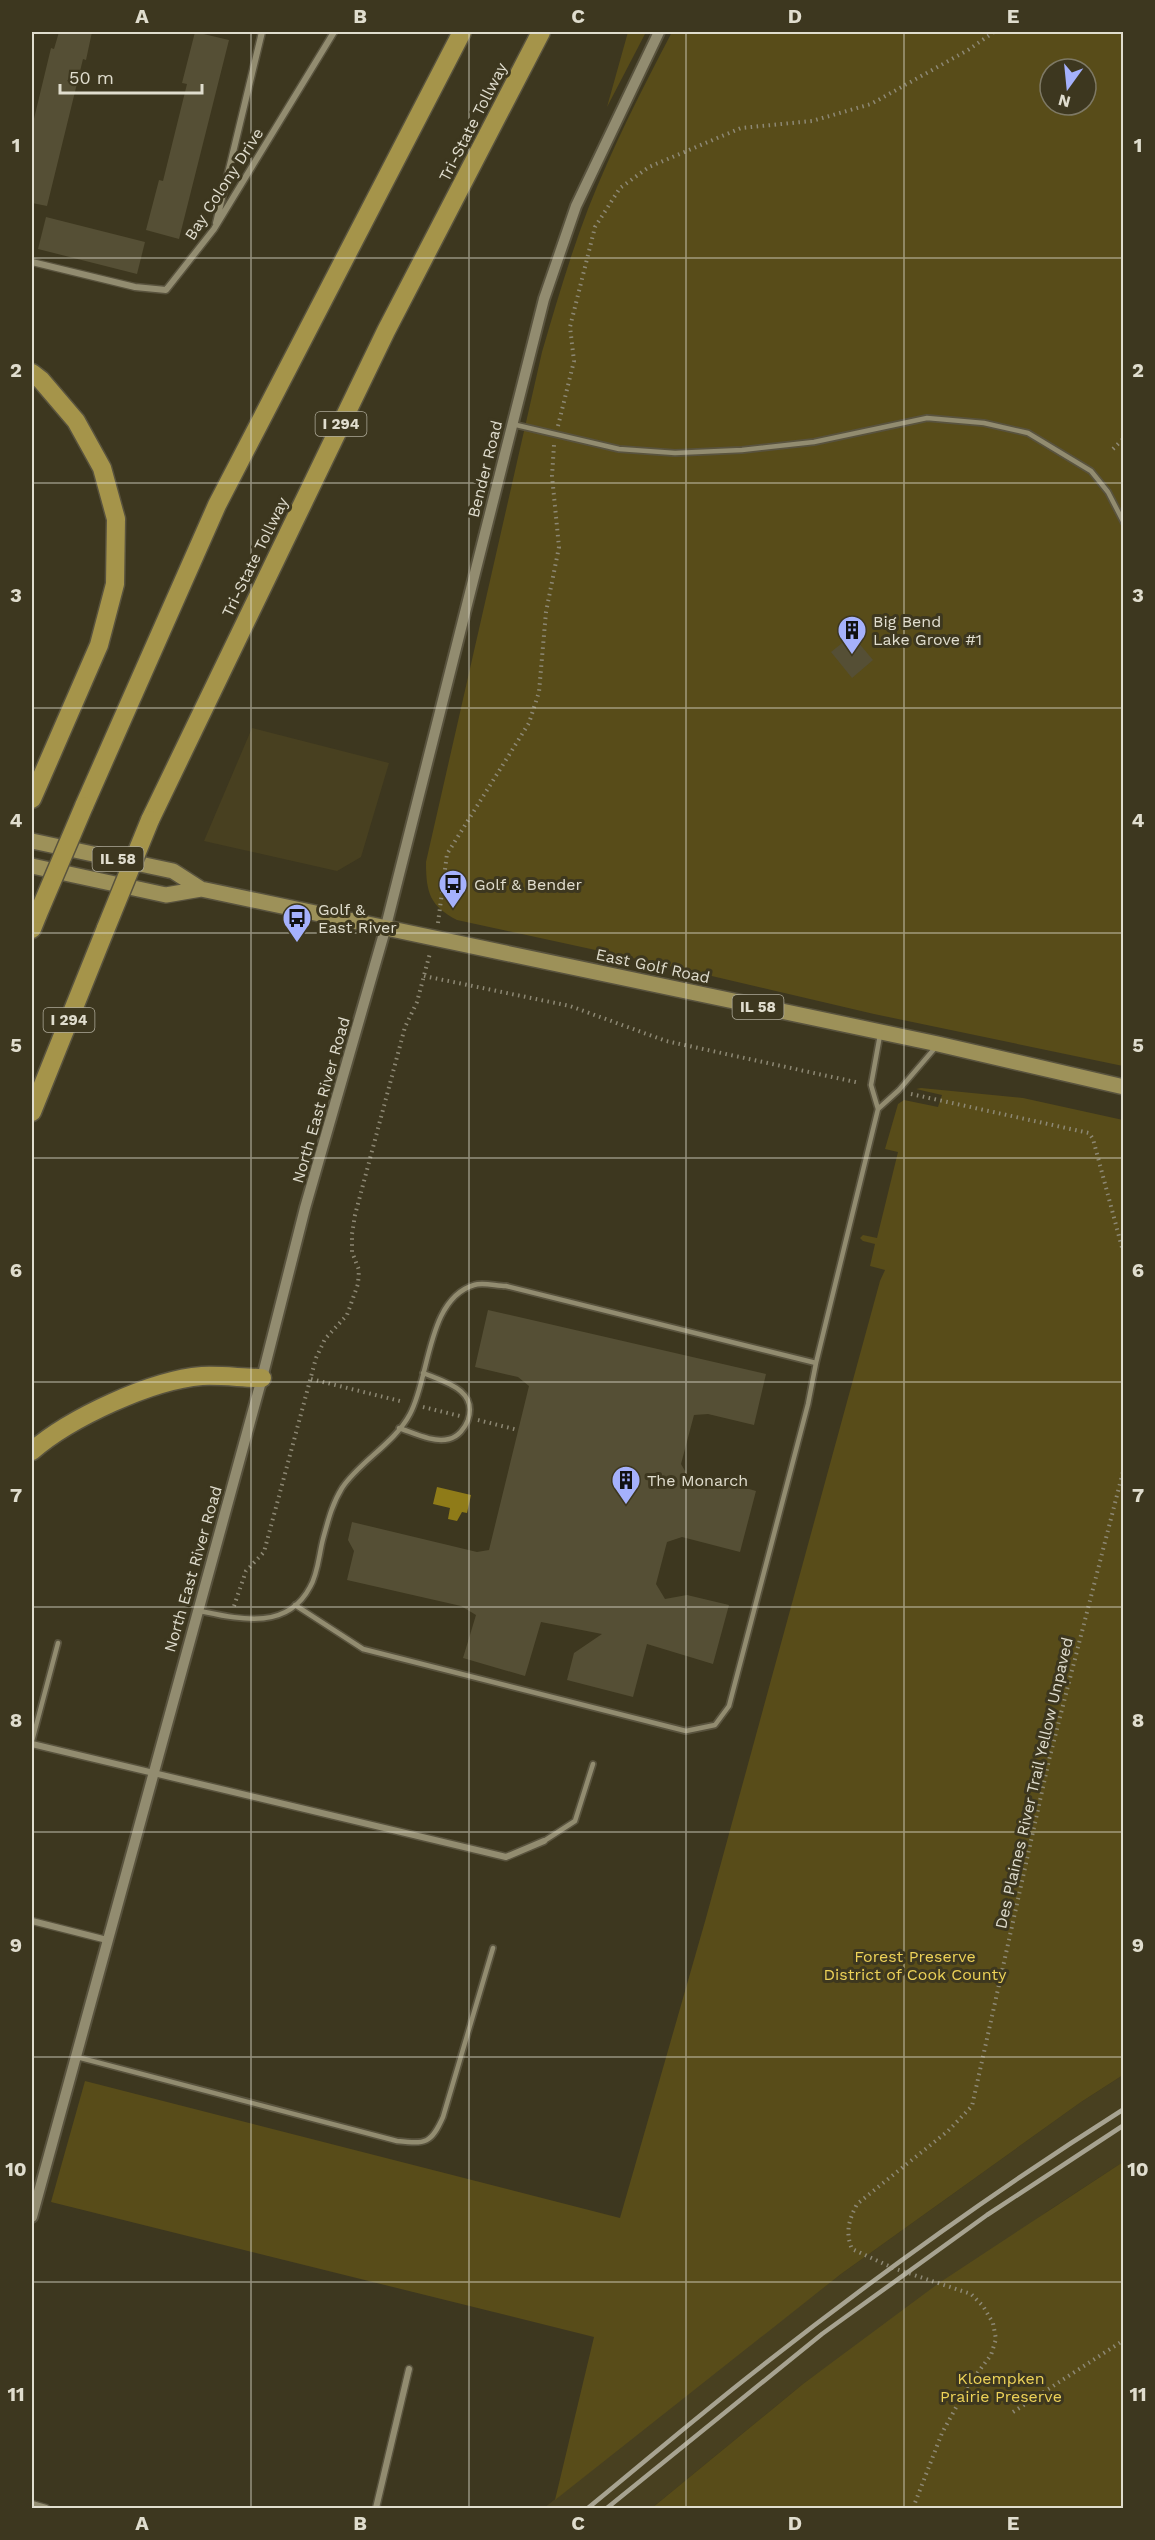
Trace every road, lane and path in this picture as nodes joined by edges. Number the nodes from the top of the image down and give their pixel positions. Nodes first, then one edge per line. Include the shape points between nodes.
1 (262, 32) edge
2 (334, 32) edge
3 (462, 32) edge
4 (541, 32) edge
5 (658, 32) edge
6 (994, 32) edge
7 (214, 229) junction
8 (32, 262) edge
9 (32, 373) edge
10 (558, 423) dead end
11 (513, 424) junction
12 (1124, 438) edge
13 (554, 444) dead end
14 (1113, 449) dead end
15 (1124, 523) edge
16 (32, 799) edge
17 (32, 841) edge
18 (32, 866) edge
19 (201, 889) junction
20 (441, 912) dead end
21 (35, 921) edge
22 (385, 930) junction
23 (880, 1032) junction
24 (938, 1044) junction
25 (852, 1081) dead end
26 (1124, 1087) edge
27 (907, 1093) dead end
28 (878, 1109) junction
29 (32, 1112) edge
30 (1124, 1255) edge
31 (816, 1364) junction
32 (423, 1373) junction
33 (262, 1378) junction
34 (399, 1428) junction
35 (32, 1451) edge
36 (1124, 1468) edge
37 (239, 1592) dead end
38 (295, 1605) junction
39 (197, 1610) junction
40 (58, 1643) dead end
41 (32, 1742) edge
42 (593, 1764) dead end
43 (152, 1773) junction
44 (544, 1841) joint
45 (32, 1921) edge
46 (107, 1940) junction
47 (493, 1948) dead end
48 (76, 2057) junction
49 (32, 2217) edge
50 (1124, 2340) edge
51 (409, 2369) dead end
52 (1013, 2412) dead end
53 (32, 2504) edge
54 (46, 2508) edge
55 (376, 2508) edge
56 (913, 2508) edge

1 - 7 street
2 - 7 street, Bay Colony Drive
3 - 21 highway, bridge via 217,505
4 - 29 highway, Tri-State Tollway / I 294, bridge via 386,332 150,820
5 - 11 street, Bender Road via 576,206 544,299
6 - 10 path via 871,104 812,121 741,128 649,167 620,188 595,227 570,327 574,361
7 - 8 street, Bay Colony Drive via 166,290 135,287
9 - 16 highway via 76,421 102,468 116,519 116,584 99,645
11 - 15 lane via 619,449 675,453 814,442 927,418 984,423 1028,433 1091,471 1108,492
11 - 22 street, Bender Road
12 - 14 path
13 - 20 path via 552,476 559,547 546,612 539,692 528,723 447,854
17 - 19 main road, IL 58 via 173,871
18 - 19 main road, IL 58 via 166,895
19 - 22 main road, IL 58
22 - 23 main road, East Golf Road / IL 58
22 - 33 street, North East River Road via 305,1208
23 - 24 main road, East Golf Road / IL 58
23 - 28 lane via 871,1085
24 - 26 main road, East Golf Road / IL 58
24 - 28 lane
25 - 37 path via 666,1041 570,1006 424,976 405,1027 355,1215 352,1243 358,1284 347,1315 325,1339 316,1358 264,1552 246,1571
27 - 30 path via 1089,1133
28 - 31 lane
31 - 32 lane via 506,1286 476,1284 456,1294 442,1313
31 - 38 lane via 729,1706 715,1725 686,1731 363,1649
32 - 34 lane via 410,1414
32 - 34 lane via 463,1392 470,1401 467,1424 450,1439
33 - 35 highway via 202,1376 154,1386 95,1412
33 - 39 street, North East River Road
34 - 38 lane via 343,1487 330,1512 310,1587
36 - 56 path, Des Plaines River Trail Yellow Unpaved via 1049,1760 972,2106 948,2131 857,2204 848,2220 852,2249 971,2294 993,2323 996,2339 991,2355 969,2384 942,2433
38 - 39 lane via 279,1616 257,1620
39 - 43 street, North East River Road
40 - 41 lane
41 - 43 street
42 - 44 lane via 575,1821
43 - 44 street via 506,1857
43 - 46 street, North East River Road
45 - 46 street
46 - 48 street, North East River Road
47 - 48 lane via 443,2117 429,2141 418,2144
48 - 49 street, North East River Road
50 - 52 path
51 - 55 street
53 - 54 street

